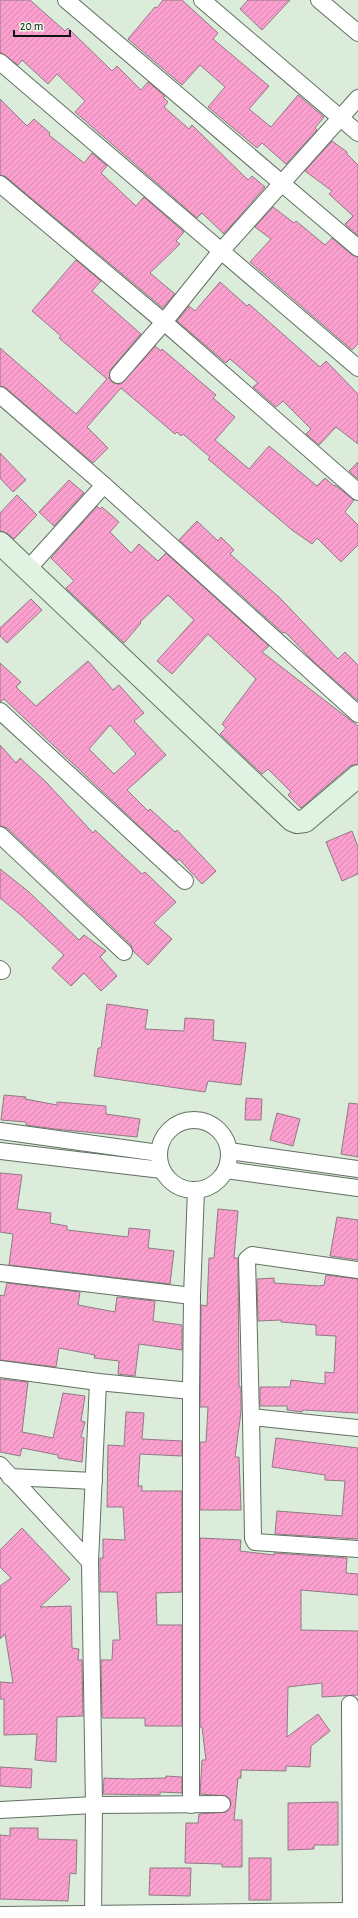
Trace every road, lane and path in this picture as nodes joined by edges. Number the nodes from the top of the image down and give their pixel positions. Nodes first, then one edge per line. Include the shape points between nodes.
1 (66, 0) edge
2 (202, 0) edge
3 (320, 0) edge
4 (358, 33) edge
5 (0, 62) edge
6 (358, 98) edge
7 (341, 118) junction
8 (358, 133) edge
9 (281, 182) junction
10 (0, 184) edge
11 (358, 248) edge
12 (221, 251) junction
13 (164, 322) junction
14 (358, 368) edge
15 (118, 375) dead end
16 (0, 395) edge
17 (104, 485) junction
18 (358, 492) edge
19 (0, 543) edge
20 (27, 570) junction
21 (0, 711) edge
22 (358, 714) edge
23 (358, 776) edge
24 (0, 835) edge
25 (185, 881) dead end
26 (124, 952) dead end
27 (0, 1131) edge
28 (0, 1151) edge
29 (229, 1151) junction
30 (159, 1153) junction
31 (358, 1169) edge
32 (162, 1170) junction
33 (226, 1170) junction
34 (358, 1188) edge
35 (196, 1190) junction
36 (358, 1270) edge
37 (0, 1273) edge
38 (192, 1296) junction
39 (0, 1369) edge
40 (98, 1382) junction
41 (191, 1391) junction
42 (251, 1417) junction
43 (358, 1428) edge
44 (5, 1472) edge
45 (94, 1481) junction
46 (358, 1549) edge
47 (90, 1562) junction
48 (350, 1704) dead end
49 (222, 1804) dead end
50 (94, 1805) junction
51 (190, 1806) junction
52 (0, 1810) edge
53 (351, 1914) edge
54 (0, 1915) edge
55 (93, 1916) edge

1 - 9 street
2 - 7 street
3 - 4 street
5 - 12 street
6 - 7 street
7 - 8 street
7 - 9 street
9 - 11 street
9 - 12 street
10 - 13 street
12 - 13 street
12 - 14 street
13 - 15 street
13 - 18 street
16 - 17 street
17 - 20 street
17 - 22 street
19 - 20 street
20 - 23 street via 292,820 305,821
21 - 25 street
24 - 26 street
27 - 30 street
28 - 32 street
29 - 30 street via 225,1137 215,1126 201,1120 186,1120 172,1127 163,1139
29 - 31 street
29 - 33 street
30 - 32 street
32 - 35 street via 170,1181 182,1188
33 - 34 street
33 - 35 street via 219,1180 208,1187
35 - 38 street
36 - 42 street via 252,1254 249,1256 247,1259
37 - 38 street
38 - 41 street
39 - 40 street
40 - 41 street
40 - 45 street
41 - 51 street
42 - 43 street
42 - 46 street via 255,1542
44 - 45 street
44 - 47 street
45 - 47 street
47 - 50 street
48 - 53 street
49 - 51 street
50 - 51 street
50 - 52 street
50 - 55 street
53 - 55 street
54 - 55 street

